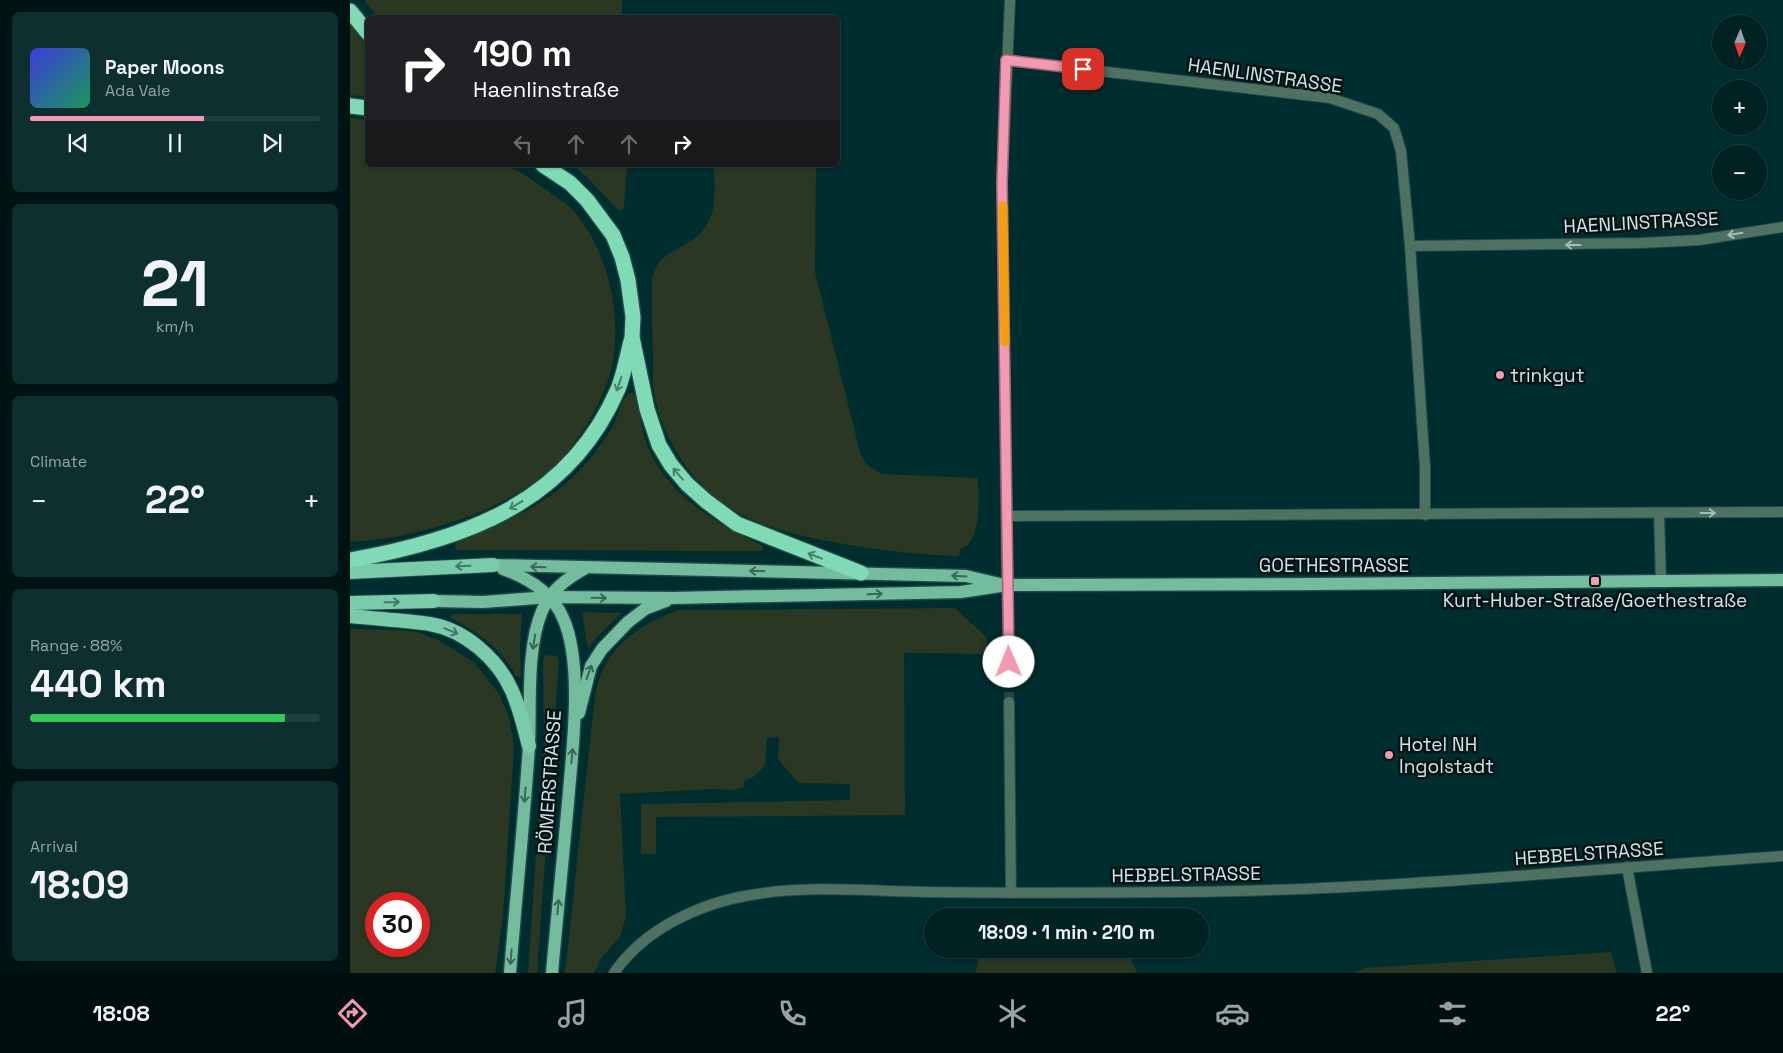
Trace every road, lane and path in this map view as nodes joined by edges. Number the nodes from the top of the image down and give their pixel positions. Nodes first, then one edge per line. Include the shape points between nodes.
1 (1010, 0) edge
2 (350, 11) edge
3 (365, 29) edge
4 (1006, 60) junction
5 (350, 106) edge
6 (365, 108) edge
7 (546, 167) edge
8 (1783, 227) edge
9 (1410, 246) junction
10 (632, 337) junction
11 (1783, 512) edge
12 (1659, 513) junction
13 (1425, 515) junction
14 (1006, 516) junction
15 (350, 560) edge
16 (493, 565) junction
17 (584, 568) junction
18 (350, 572) edge
19 (861, 574) junction
20 (1783, 580) edge
21 (1661, 581) junction
22 (1007, 586) junction
23 (550, 597) junction
24 (673, 598) junction
25 (434, 601) joint
26 (350, 603) edge
27 (350, 616) edge
28 (1009, 662) tunnel mouth
29 (1009, 702) tunnel mouth
30 (574, 736) junction
31 (529, 746) junction
32 (1783, 856) edge
33 (1626, 867) junction
34 (1011, 894) junction
35 (510, 973) edge
36 (552, 973) edge
37 (614, 973) edge
38 (1647, 973) edge

1 - 4 street
2 - 3 highway
4 - 9 street, HAENLINSTRASSE via 1330,98 1378,114 1394,128 1401,151
4 - 14 street via 1002,183
5 - 6 highway
7 - 10 highway via 588,200 612,235 628,280
8 -> 9 street, HAENLINSTRASSE via 1699,240
9 - 13 street, HAENLINSTRASSE via 1425,467
10 -> 15 highway via 619,387 594,434 558,475 533,495 448,537
19 -> 10 highway via 737,524 687,484 670,465 656,438
12 -> 11 street
12 - 13 street
12 - 21 street
13 - 14 street
14 - 22 street
17 -> 16 main road
16 -> 18 highway
16 - 23 main road, RÖMERSTRASSE via 519,575
19 -> 17 main road
17 - 23 main road, RÖMERSTRASSE via 559,585
22 -> 19 main road via 966,576
20 - 21 main road, GOETHESTRASSE
21 - 22 main road, GOETHESTRASSE
24 -> 22 main road via 960,592
22 - 28 street
23 -> 24 main road
23 - 25 main road via 483,602
23 - 30 main road, RÖMERSTRASSE via 564,619 572,653
23 -> 31 main road, RÖMERSTRASSE via 542,610 533,643
30 -> 24 main road via 586,681 602,649 645,609
26 -> 25 highway
27 -> 31 highway via 431,624 461,636 483,652 501,672 521,713
29 - 34 street
36 -> 30 main road, RÖMERSTRASSE
31 -> 35 main road, RÖMERSTRASSE
32 - 33 street, HEBBELSTRASSE
33 - 34 street, HEBBELSTRASSE via 1439,882 1221,892
33 - 38 street
34 - 37 street, HEBBELSTRASSE via 789,890 750,895 717,903 664,927 639,945

